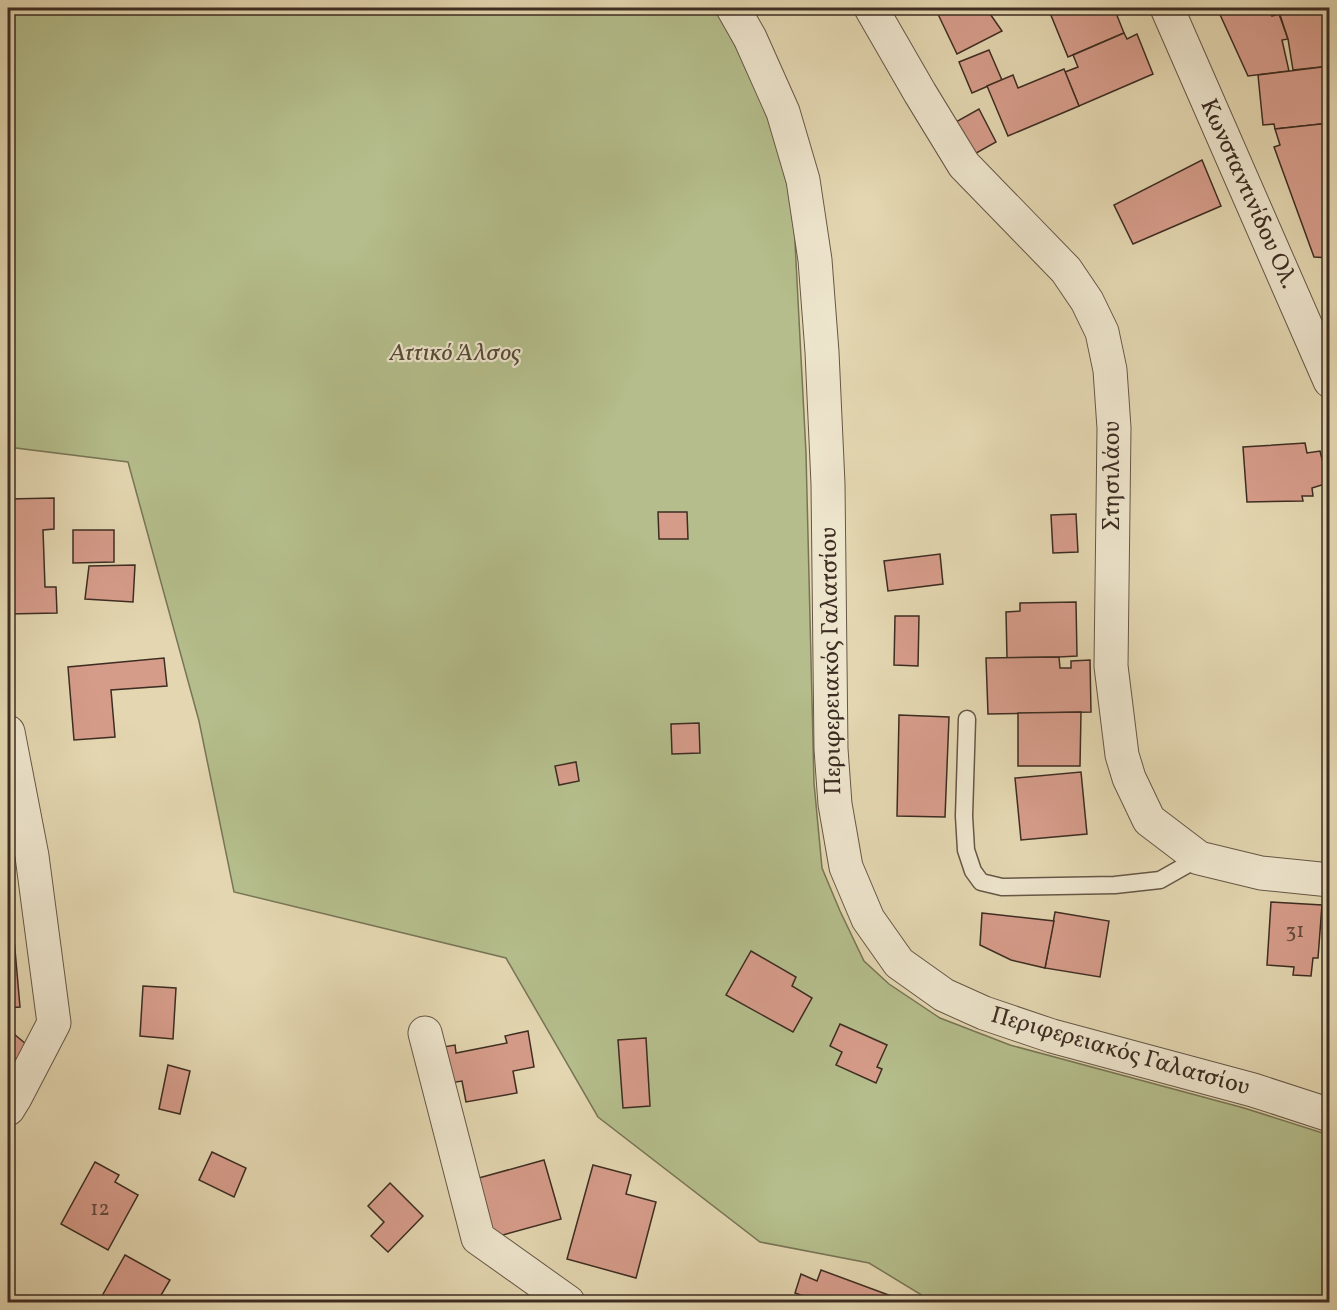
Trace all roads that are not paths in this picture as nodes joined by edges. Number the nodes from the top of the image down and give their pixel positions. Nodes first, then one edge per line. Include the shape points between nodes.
1 (733, 8) edge
2 (871, 8) edge
3 (1167, 8) edge
4 (1329, 381) edge
5 (967, 719) dead end
6 (8, 732) edge
7 (1199, 858) junction
8 (1329, 880) edge
9 (425, 1033) dead end
10 (8, 1109) edge
11 (1329, 1115) edge
12 (568, 1302) edge

1 - 11 street, Περιφερειακός Γαλατσίου via 783,112 802,180 815,260 828,484 835,804 846,867 868,919 899,963 944,995 984,1013
2 - 7 street, Στησιλάου via 964,165 1066,270 1102,332 1110,370 1114,428 1111,666 1122,755 1149,820
3 - 4 street, Κωνσταντινίδου Ολ.
5 - 7 lane via 966,850 981,882 1002,887 1115,885 1160,880
6 - 10 street via 32,856 54,1023
7 - 8 street, Στησιλάου via 1261,873
9 - 12 street via 478,1238

